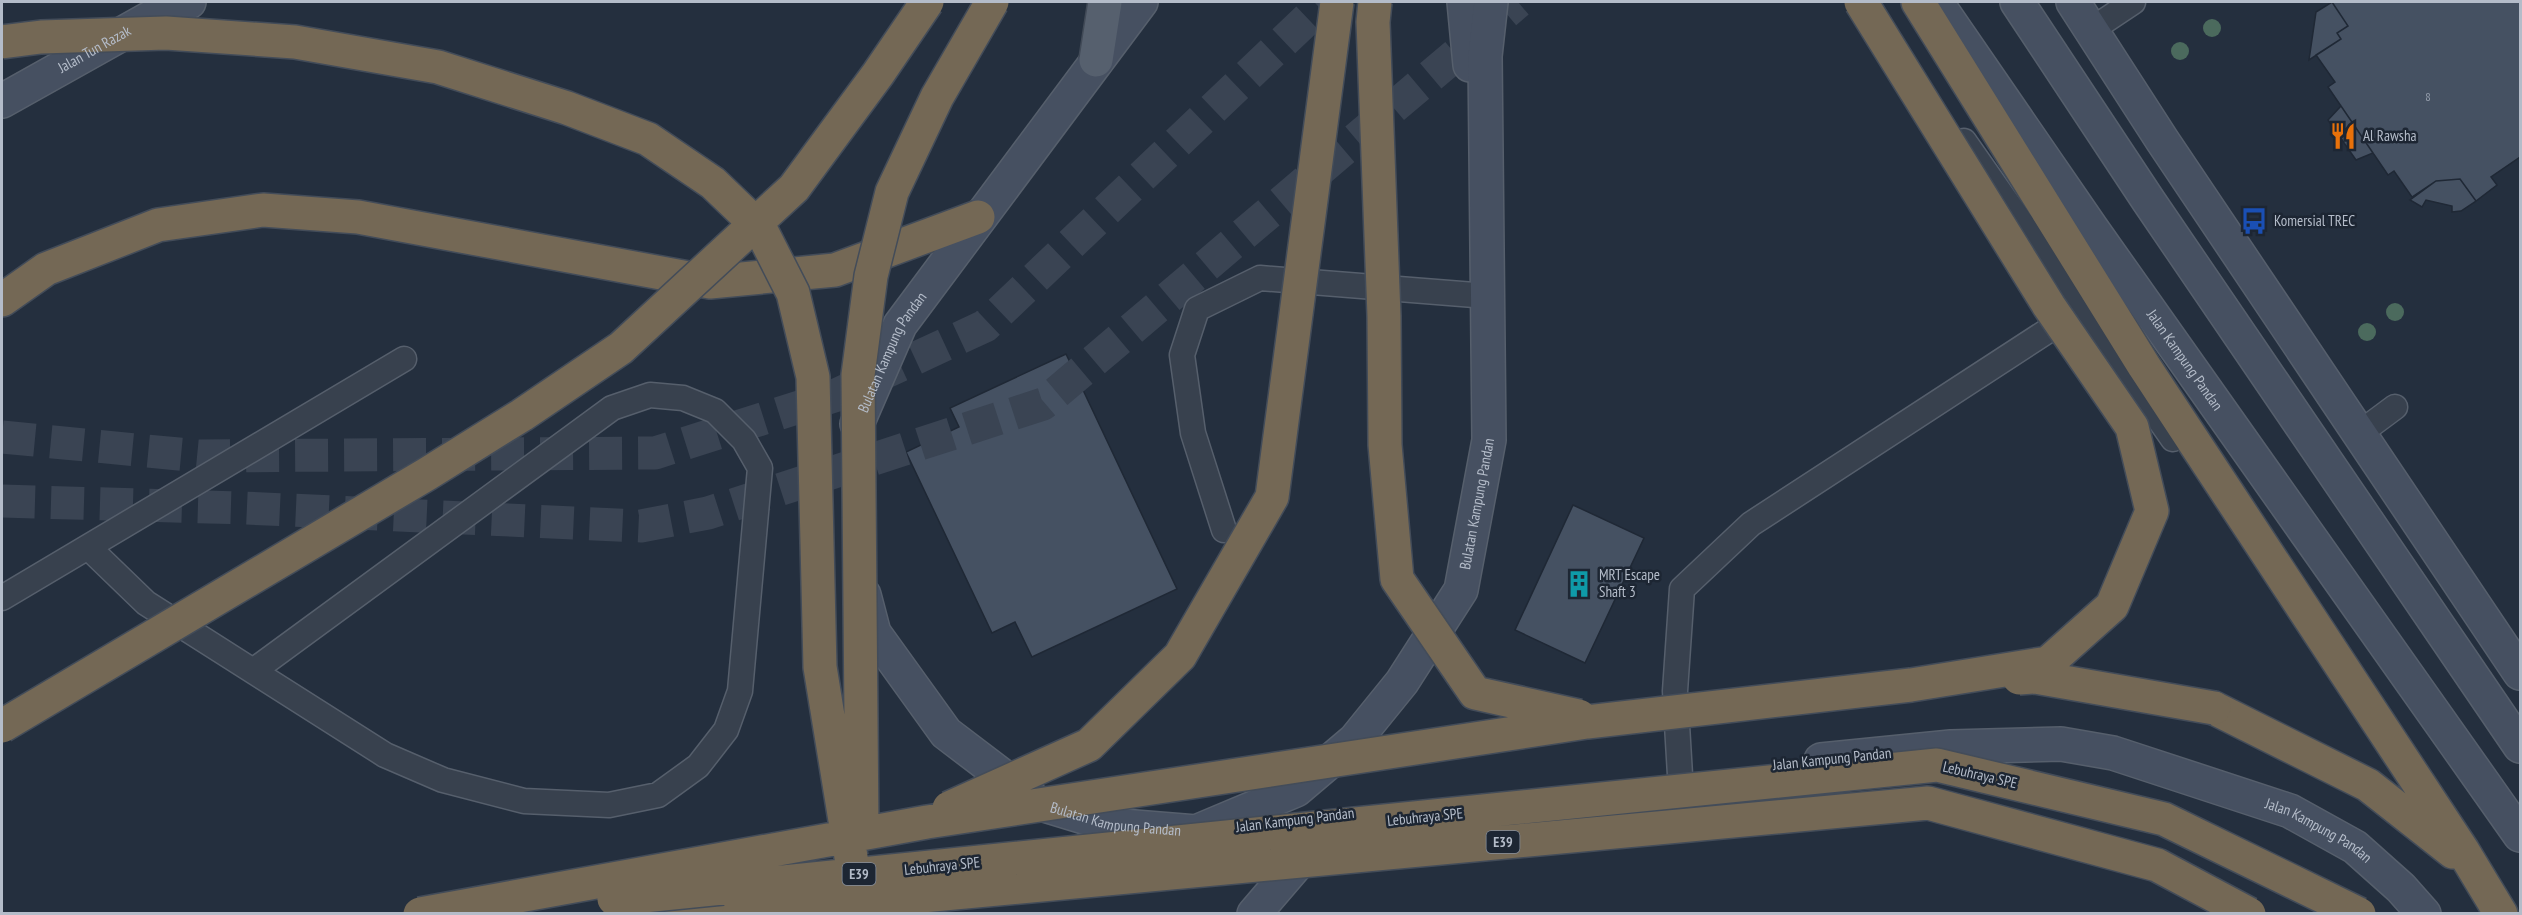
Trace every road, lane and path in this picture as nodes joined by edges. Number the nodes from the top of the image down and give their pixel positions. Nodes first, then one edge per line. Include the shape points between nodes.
1 (189, 2) edge
2 (927, 2) edge
3 (992, 2) edge
4 (1105, 2) edge
5 (1141, 2) edge
6 (1337, 2) edge
7 (1375, 2) edge
8 (1464, 2) edge
9 (1491, 2) edge
10 (1861, 2) edge
11 (1866, 2) edge
12 (1918, 2) edge
13 (1936, 2) edge
14 (2017, 2) edge
15 (2073, 2) edge
16 (2133, 2) edge
17 (2091, 30) junction
18 (2, 42) edge
19 (1096, 60) junction
20 (2, 101) edge
21 (978, 217) junction
22 (1487, 258) junction
23 (1487, 296) junction
24 (2, 300) edge
25 (2082, 309) junction
26 (404, 359) dead end
27 (2395, 407) dead end
28 (2360, 433) junction
29 (1224, 530) dead end
30 (88, 547) junction
31 (2271, 578) dead end
32 (2, 598) edge
33 (253, 671) junction
34 (2520, 673) edge
35 (2, 726) edge
36 (2520, 746) edge
37 (1680, 775) junction
38 (1341, 814) junction
39 (1196, 832) junction
40 (2520, 835) edge
41 (728, 911) edge
42 (420, 914) edge
43 (466, 914) edge
44 (653, 914) edge
45 (861, 914) edge
46 (1254, 914) edge
47 (2249, 914) edge
48 (2359, 914) edge
49 (2424, 914) edge
50 (2501, 914) edge
51 (2514, 914) edge

1 - 20 main road, Jalan Tun Razak via 161,12
2 - 35 highway, bridge via 794,188 621,348 427,474
3 - 45 highway, bridge via 937,97 892,192 871,276 858,375
4 - 19 main road
5 - 19 main road, Bulatan Kampung Pandan
6 - 41 highway, bridge via 1272,497 1180,656 1089,746
7 - 51 highway, bridge via 1385,445 1397,579 1474,693 1592,719 2035,676 2214,708 2368,785 2487,879
8 - 22 main road
9 - 22 main road, Bulatan Kampung Pandan via 1485,56
10 - 42 highway, bridge via 2049,306 2132,427 2151,511 2112,606 2048,663 1911,685 1587,722 938,820
11 - 25 lane
12 - 50 highway via 2144,366
13 - 40 main road, Jalan Kampung Pandan
14 - 36 main road
15 - 17 main road
16 - 17 lane
17 - 28 main road
18 - 45 highway, bridge via 166,33 295,42 438,67 567,108 648,139 713,183 760,228 793,293 813,377 820,667
19 - 21 main road, Bulatan Kampung Pandan
21 - 24 highway via 835,270 710,282 358,217 263,210 158,225 46,269
21 - 39 main road, Bulatan Kampung Pandan via 900,325 858,420 846,524 874,633 946,733 1038,802 1110,825
22 - 23 main road, Bulatan Kampung Pandan
23 - 29 lane via 1260,278 1197,309 1182,355 1193,434
23 - 39 main road, Bulatan Kampung Pandan via 1489,440 1461,590 1402,682 1355,740 1296,790
25 - 31 lane
25 - 37 lane via 1751,524 1682,589 1675,691
26 - 30 lane
27 - 28 lane
28 - 34 main road
30 - 32 lane
30 - 33 lane via 147,603
33 - 33 lane via 612,408 650,395 683,398 715,411 744,440 760,468 740,691 726,730 698,766 658,795 609,805 524,801 443,780 385,755
37 - 38 main road, Jalan Kampung Pandan
37 - 49 main road, Jalan Kampung Pandan via 1951,747 2061,744 2114,753 2290,811 2355,847
38 - 39 main road, Jalan Kampung Pandan
38 - 46 main road
39 - 41 highway
41 - 44 highway
41 - 47 highway, Lebuhraya SPE / E39, bridge via 1929,803 2157,865
43 - 48 highway, Lebuhraya SPE / E39, bridge via 1937,765 2163,819

